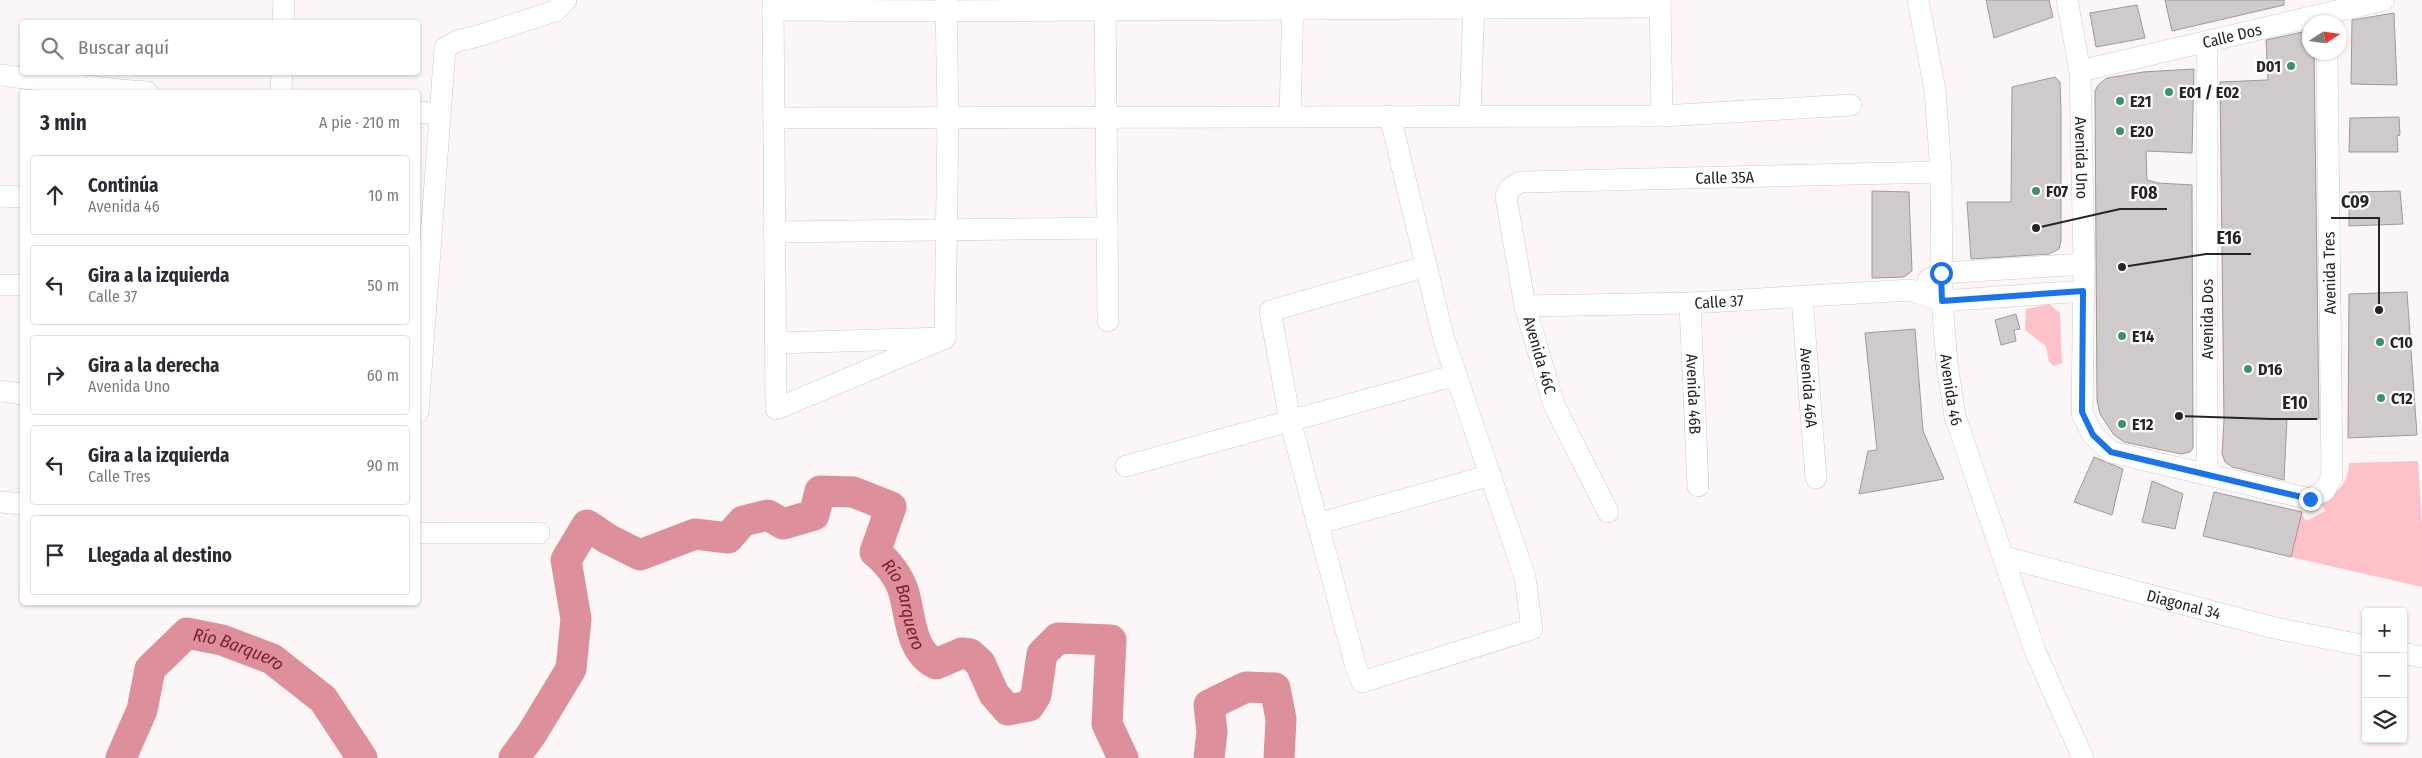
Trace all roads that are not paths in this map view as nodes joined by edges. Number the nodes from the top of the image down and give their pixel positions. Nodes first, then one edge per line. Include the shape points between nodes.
1 (566, 0) edge
2 (1918, 0) edge
3 (2067, 0) edge
4 (2384, 0) edge
5 (1660, 3) edge
6 (1474, 4) edge
7 (773, 5) edge
8 (1105, 5) edge
9 (1293, 5) edge
10 (946, 6) edge
11 (2336, 15) edge
12 (2302, 23) edge
13 (2207, 42) junction
14 (2327, 60) edge
15 (2080, 70) junction
16 (0, 74) edge
17 (282, 75) edge
18 (111, 90) edge
19 (281, 90) edge
20 (1851, 105) dead end
21 (420, 112) edge
22 (440, 114) junction
23 (1470, 115) junction
24 (1106, 116) junction
25 (1290, 116) junction
26 (1390, 116) junction
27 (1662, 116) junction
28 (948, 117) junction
29 (774, 118) junction
30 (1941, 172) junction
31 (1509, 189) joint
32 (0, 196) edge
33 (20, 197) edge
34 (425, 225) edge
35 (947, 228) junction
36 (1107, 228) junction
37 (774, 232) junction
38 (2084, 264) junction
39 (1427, 266) junction
40 (1941, 273) junction
41 (0, 285) edge
42 (20, 285) edge
43 (1911, 290) junction
44 (2083, 291) junction
45 (1802, 298) junction
46 (1942, 301) junction
47 (1690, 302) junction
48 (1525, 306) junction
49 (421, 311) edge
50 (1108, 321) dead end
51 (945, 338) junction
52 (776, 343) junction
53 (420, 345) edge
54 (1456, 375) junction
55 (0, 391) edge
56 (20, 394) edge
57 (1290, 420) junction
58 (1126, 466) dead end
59 (1491, 475) junction
60 (2207, 475) junction
61 (1816, 478) dead end
62 (1698, 486) dead end
63 (0, 502) edge
64 (20, 504) edge
65 (1608, 512) dead end
66 (1317, 524) junction
67 (420, 533) edge
68 (539, 533) dead end
69 (2004, 557) junction
70 (2362, 645) edge
71 (2407, 654) edge
72 (2422, 657) edge
73 (2083, 758) edge

1 - 22 street via 555,11 457,41 445,48
2 - 30 street, Avenida 46 via 1935,90
3 - 15 street, Avenida Uno
4 - 11 street, Calle Dos
5 - 6 street
5 - 27 street
6 - 9 street
6 - 23 street
7 - 10 street
7 - 29 street
8 - 9 street
8 - 10 street
8 - 24 street
9 - 25 street
10 - 28 street
12 - 13 street, Calle Dos
13 - 15 street, Calle Dos
13 - 60 street, Avenida Dos
14 - 60 street, Avenida Tres via 2332,477 2324,491 2310,499
15 - 38 street, Avenida Uno
16 - 18 street
17 - 19 street
20 - 27 street
21 - 22 street
22 - 34 street
23 - 26 street
23 - 27 street
24 - 25 street
24 - 28 street
24 - 36 street
25 - 26 street
26 - 39 street
28 - 29 street
28 - 35 street
29 - 37 street
30 - 31 street, Calle 35A via 1520,182
30 - 40 street, Avenida 46
31 - 48 street, Avenida 46C via 1506,197
32 - 33 street
34 - 49 street
35 - 36 street
35 - 37 street
35 - 51 street
36 - 50 street
37 - 52 street
38 - 40 street, Calle 37
38 - 44 street, Avenida Uno
39 - 54 street via 1444,340
39 - 57 street via 1270,311
40 - 43 street, Calle 37
40 - 46 street, Avenida 46
41 - 42 street
43 - 45 street, Calle 37
43 - 46 street, Calle 37
44 - 46 street, Calle 37
44 - 60 street, Avenida Uno via 2082,412 2093,435 2111,452
45 - 47 street, Calle 37
45 - 61 street, Avenida 46A
46 - 69 street, Avenida 46 via 1946,364 1955,416
47 - 48 street, Calle 37
47 - 62 street, Avenida 46B
48 - 65 street, Avenida 46C via 1554,405
49 - 53 street
51 - 52 street
51 - 52 street via 776,409
54 - 57 street
54 - 59 street
55 - 56 street
57 - 58 street
57 - 66 street
59 - 66 street
59 - 66 street via 1525,576 1532,629 1362,682
63 - 64 street
67 - 68 street
69 - 70 street, Diagonal 34 via 2275,628
69 - 73 street, Avenida 46 via 2035,651
71 - 72 street

